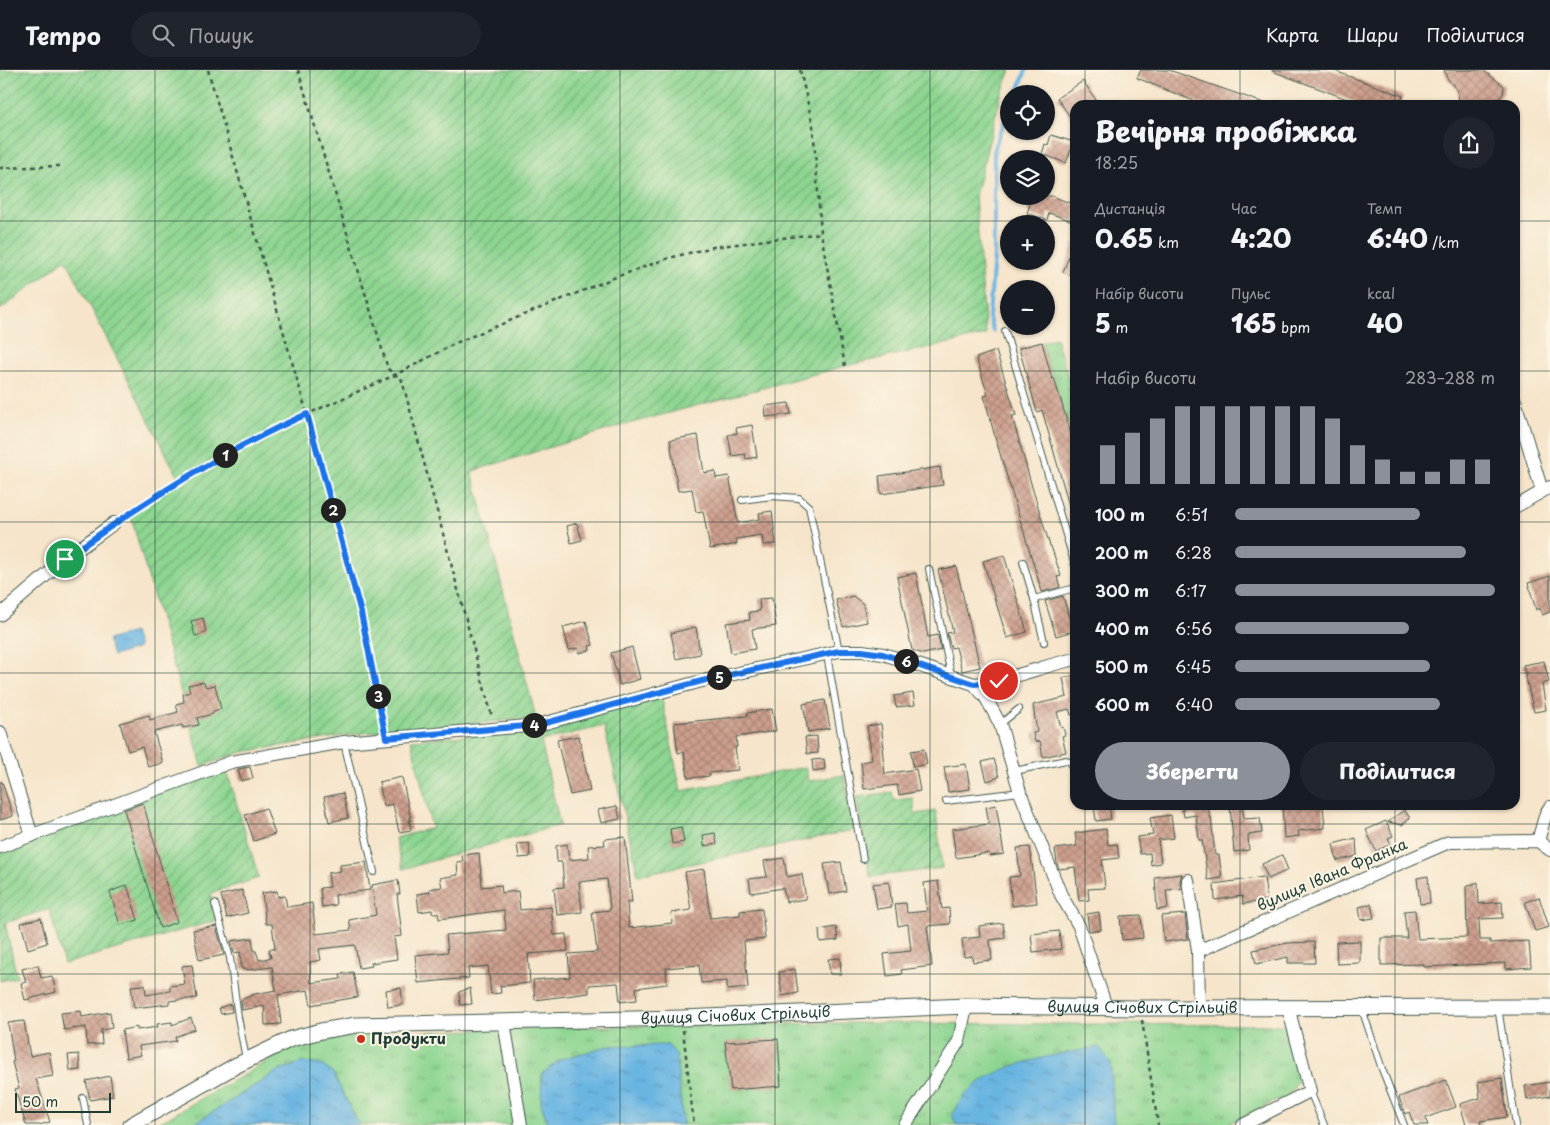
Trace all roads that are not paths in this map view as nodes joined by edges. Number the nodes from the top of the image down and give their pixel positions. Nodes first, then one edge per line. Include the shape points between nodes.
1 (1006, 335) edge
2 (1520, 415) edge
3 (1546, 489) edge
4 (742, 500) dead end
5 (1520, 504) edge
6 (114, 523) road end
7 (1070, 548) edge
8 (1023, 562) dead end
9 (929, 569) dead end
10 (1070, 589) edge
11 (1034, 600) junction
12 (0, 615) edge
13 (1044, 642) dead end
14 (833, 653) junction
15 (1070, 660) edge
16 (951, 676) junction
17 (974, 684) junction
18 (1019, 709) dead end
19 (1000, 724) junction
20 (0, 732) edge
21 (344, 742) junction
22 (1070, 762) edge
23 (1015, 771) junction
24 (1020, 792) junction
25 (946, 801) dead end
26 (1550, 807) edge
27 (32, 836) junction
28 (1538, 841) junction
29 (0, 847) edge
30 (1550, 850) edge
31 (863, 858) dead end
32 (374, 872) dead end
33 (1188, 880) dead end
34 (215, 904) dead end
35 (1198, 951) junction
36 (966, 1006) junction
37 (1361, 1006) junction
38 (1498, 1006) junction
39 (1106, 1007) junction
40 (1288, 1007) junction
41 (1550, 1007) edge
42 (1199, 1008) junction
43 (504, 1022) junction
44 (247, 1060) junction
45 (1310, 1091) junction
46 (83, 1098) dead end
47 (88, 1125) edge
48 (131, 1125) edge
49 (521, 1125) edge
50 (905, 1125) edge
51 (1242, 1125) edge
52 (1324, 1125) edge
53 (1404, 1125) edge
54 (1516, 1125) edge

1 - 7 lane
2 - 3 street
3 - 5 street
4 - 14 lane via 772,496 800,498 809,507
6 - 12 street via 65,559
8 - 11 lane
9 - 16 lane
10 - 11 lane
11 - 13 lane
14 - 16 street via 862,651 883,654
14 - 21 street via 702,681 538,725
14 - 31 lane
15 - 17 street via 999,681
16 - 17 street
17 - 19 street
18 - 19 lane
19 - 23 street
20 - 27 street
21 - 27 street via 231,762
21 - 32 lane
22 - 23 lane
23 - 24 street
24 - 25 lane
24 - 39 street via 1061,895 1080,926
26 - 28 street
27 - 29 street
28 - 30 street
28 - 35 street, вулиця Івана Франка via 1449,842
33 - 35 street
34 - 44 lane via 230,958
35 - 42 street
36 - 39 street, вулиця Січових Стрільців
36 - 43 street, вулиця Січових Стрільців
36 - 50 street via 959,1041
37 - 38 street, вулиця Січових Стрільців
37 - 40 street, вулиця Січових Стрільців
37 - 53 lane
38 - 41 street, вулиця Січових Стрільців
38 - 54 lane
39 - 42 street, вулиця Січових Стрільців
40 - 42 street, вулиця Січових Стрільців
40 - 45 street
43 - 44 street, вулиця Січових Стрільців via 356,1025 321,1030 290,1039
43 - 49 street
44 - 48 street, вулиця Січових Стрільців
45 - 51 street
45 - 52 lane
46 - 47 lane

